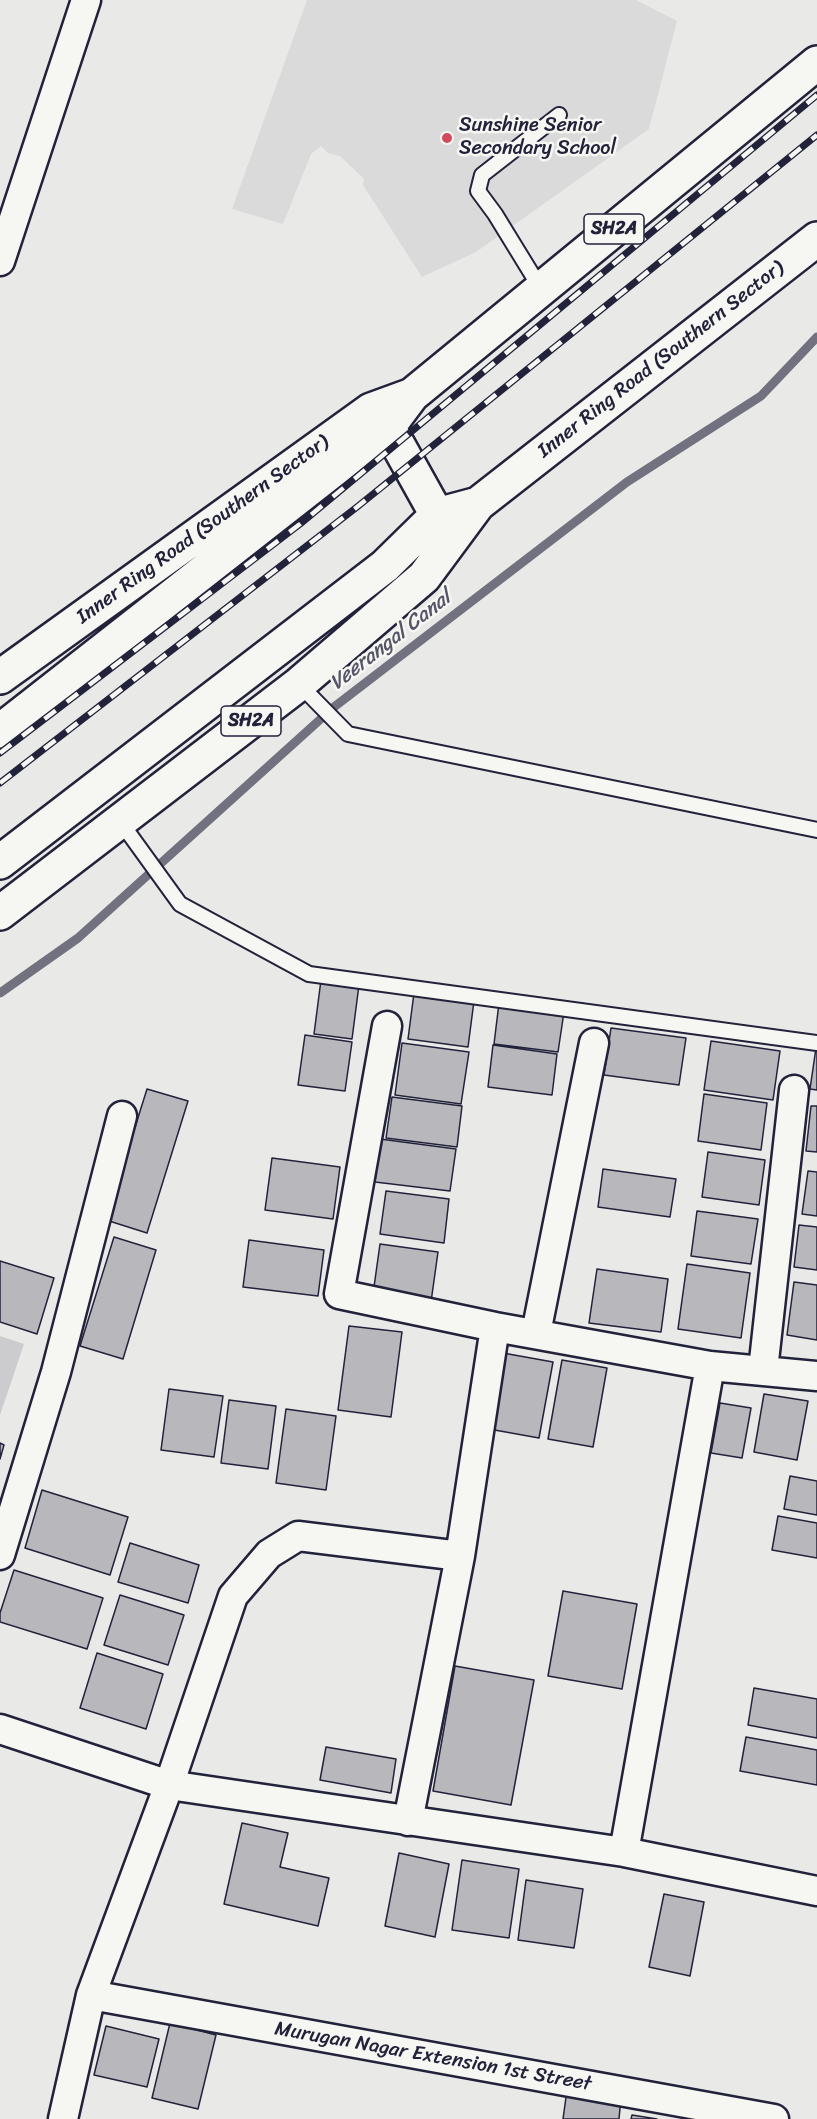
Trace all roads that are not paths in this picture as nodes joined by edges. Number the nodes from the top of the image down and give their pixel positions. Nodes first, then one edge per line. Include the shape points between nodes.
1 (87, 0) edge
2 (817, 63) edge
3 (559, 115) dead end
4 (817, 239) edge
5 (0, 261) edge
6 (541, 289) junction
7 (412, 395) junction
8 (388, 427) junction
9 (478, 504) junction
10 (437, 515) junction
11 (0, 676) edge
12 (308, 693) junction
13 (0, 731) edge
14 (120, 821) junction
15 (817, 830) edge
16 (0, 862) edge
17 (0, 913) edge
18 (387, 1026) dead end
19 (594, 1043) dead end
20 (817, 1043) edge
21 (794, 1090) dead end
22 (122, 1116) dead end
23 (495, 1327) junction
24 (536, 1333) junction
25 (711, 1366) junction
26 (763, 1370) junction
27 (817, 1376) edge
28 (0, 1556) edge
29 (460, 1556) junction
30 (0, 1729) edge
31 (169, 1785) junction
32 (408, 1821) junction
33 (624, 1852) junction
34 (817, 1891) edge
35 (91, 1995) junction
36 (63, 2119) edge
37 (774, 2119) edge

1 - 5 street
2 - 6 main road, Inner Ring Road (Southern Sector) / SH2A
3 - 6 lane via 482,175 478,190
4 - 9 main road, Inner Ring Road (Southern Sector) / SH2A
6 - 7 main road, Inner Ring Road (Southern Sector) / SH2A
7 - 8 main road, Inner Ring Road (Southern Sector) / SH2A
7 - 11 main road, Inner Ring Road (Southern Sector) / SH2A via 371,410
8 - 10 main road
8 - 13 main road, Inner Ring Road (Southern Sector) / SH2A
9 - 10 main road, Inner Ring Road (Southern Sector) / SH2A
9 - 12 main road, Inner Ring Road (Southern Sector) / SH2A via 424,577
10 - 16 main road, Inner Ring Road (Southern Sector) / SH2A via 385,566
12 - 14 main road, Inner Ring Road (Southern Sector) / SH2A
12 - 15 lane via 348,734
14 - 17 main road, Inner Ring Road (Southern Sector) / SH2A
14 - 20 lane via 180,904 309,974
18 - 23 street via 339,1294
19 - 24 street
21 - 26 street
22 - 28 street via 56,1372
23 - 24 street
23 - 29 street
24 - 25 street
25 - 26 street
25 - 33 street
26 - 27 street
29 - 31 street via 298,1536 269,1554 233,1596
29 - 32 street
30 - 31 street
31 - 32 street
31 - 35 street
32 - 33 street
33 - 34 street
35 - 36 street
35 - 37 street, Murugan Nagar Extension 1st Street

